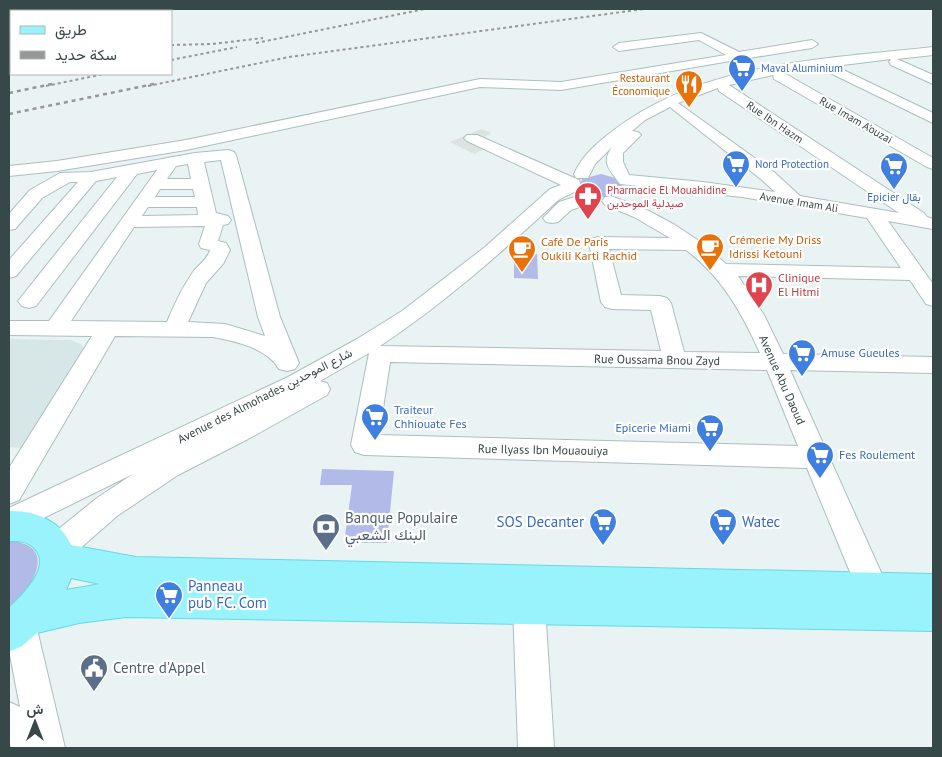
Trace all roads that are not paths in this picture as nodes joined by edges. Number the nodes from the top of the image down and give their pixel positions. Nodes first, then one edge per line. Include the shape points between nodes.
1 (619, 47) dead end
2 (722, 47) junction
3 (933, 51) edge
4 (738, 56) junction
5 (933, 58) edge
6 (895, 62) junction
7 (833, 69) junction
8 (773, 74) junction
9 (933, 80) edge
10 (724, 88) junction
11 (677, 108) junction
12 (933, 119) edge
13 (472, 138) dead end
14 (195, 158) junction
15 (933, 164) edge
16 (9, 171) edge
17 (129, 173) junction
18 (162, 175) junction
19 (91, 176) junction
20 (575, 183) junction
21 (629, 190) junction
22 (202, 193) junction
23 (36, 194) junction
24 (75, 195) junction
25 (111, 195) junction
26 (794, 200) junction
27 (143, 202) junction
28 (16, 209) edge
29 (873, 213) junction
30 (244, 216) junction
31 (213, 221) junction
32 (129, 222) junction
33 (930, 223) edge
34 (9, 225) edge
35 (690, 244) junction
36 (9, 245) edge
37 (31, 245) junction
38 (70, 246) junction
39 (112, 247) junction
40 (721, 270) junction
41 (9, 272) edge
42 (915, 274) junction
43 (933, 299) edge
44 (29, 301) dead end
45 (9, 328) edge
46 (55, 328) junction
47 (108, 329) junction
48 (174, 330) junction
49 (380, 354) junction
50 (285, 358) junction
51 (675, 360) junction
52 (775, 363) junction
53 (933, 365) edge
54 (296, 383) junction
55 (815, 457) junction
56 (9, 492) edge
57 (9, 522) edge
58 (9, 526) edge
59 (57, 554) junction
60 (873, 590) junction
61 (933, 591) edge
62 (530, 606) junction
63 (933, 613) edge
64 (19, 624) edge
65 (9, 720) edge
66 (39, 748) edge
67 (48, 748) edge
68 (536, 748) edge

1 - 2 street, Rue Imam A'ouzai via 698,36
2 - 4 street, Rue Imam A'ouzai
2 - 4 street via 798,38 813,44
3 - 8 street, Avenue des Almohades شارع الموحدين via 804,66
4 - 8 street, Rue Imam A'ouzai
4 - 16 street via 555,86 486,82 186,145
5 - 6 street, Avenue des Almohades شارع الموحدين
6 - 7 street, Avenue des Almohades شارع الموحدين
6 - 9 street
7 - 8 street, Avenue des Almohades شارع الموحدين
7 - 12 street
8 - 10 street, Avenue des Almohades شارع الموحدين
8 - 15 street, Rue Imam A'ouzai
8 - 20 street, Avenue des Almohades شارع الموحدين via 719,83 668,103 623,127 586,164
10 - 11 street, Avenue des Almohades شارع الموحدين
10 - 33 street, Rue Ibn Hazm
11 - 21 street, Avenue des Almohades شارع الموحدين via 641,127 615,153 613,161
11 - 26 street via 768,176
13 - 20 street
14 - 18 street
14 - 22 street
14 - 30 street via 228,154
17 - 18 street
17 - 19 street
17 - 25 street
18 - 22 street
18 - 27 street
19 - 23 street via 66,177
19 - 24 street
20 - 21 street via 605,172
20 - 21 street, Avenue Abu Daoud via 611,202
20 - 49 street, Avenue des Almohades شارع الموحدين via 565,206 459,300
20 - 54 street, Avenue des Almohades شارع الموحدين via 556,193 492,251 410,316
21 - 26 street, Avenue Imam Ali via 664,182
21 - 35 street, Avenue Abu Daoud
22 - 27 street
22 - 31 street via 207,215
23 - 24 street
23 - 28 street
24 - 25 street
24 - 37 street
25 - 38 street
26 - 29 street, Avenue Imam Ali
27 - 32 street
28 - 34 street
29 - 33 street, Avenue Imam Ali
29 - 42 street
30 - 31 street
30 - 50 street via 270,317
31 - 32 street
31 - 48 street via 208,244 219,247 218,256 213,266 201,274
32 - 39 street
35 - 40 street, Avenue Abu Daoud
35 - 51 street via 598,243 612,302 660,303
36 - 37 street
37 - 38 street
37 - 41 street
38 - 39 street
38 - 44 street
39 - 46 street
40 - 42 street
40 - 52 street, Avenue Abu Daoud via 756,321
42 - 43 street
45 - 46 street
46 - 47 street
47 - 48 street
47 - 56 street
48 - 50 street via 238,334 257,340
49 - 51 street, Rue Oussama Bnou Zayd
49 - 55 street, Rue Ilyass Ibn Mouaouiya via 364,445
49 - 59 street, Avenue des Almohades شارع الموحدين via 130,490 107,506
50 - 54 street
51 - 52 street, Rue Oussama Bnou Zayd
52 - 53 street, Rue Oussama Bnou Zayd
52 - 55 street, Avenue Abu Daoud
54 - 57 street, Avenue des Almohades شارع الموحدين
55 - 60 street, Avenue Abu Daoud
58 - 59 main road via 35,529 53,541
59 - 60 main road via 95,568 136,574
59 - 64 main road via 54,579 44,597
60 - 61 main road
62 - 63 main road
62 - 64 main road via 126,599 79,605
62 - 68 street
64 - 67 street
65 - 66 street

